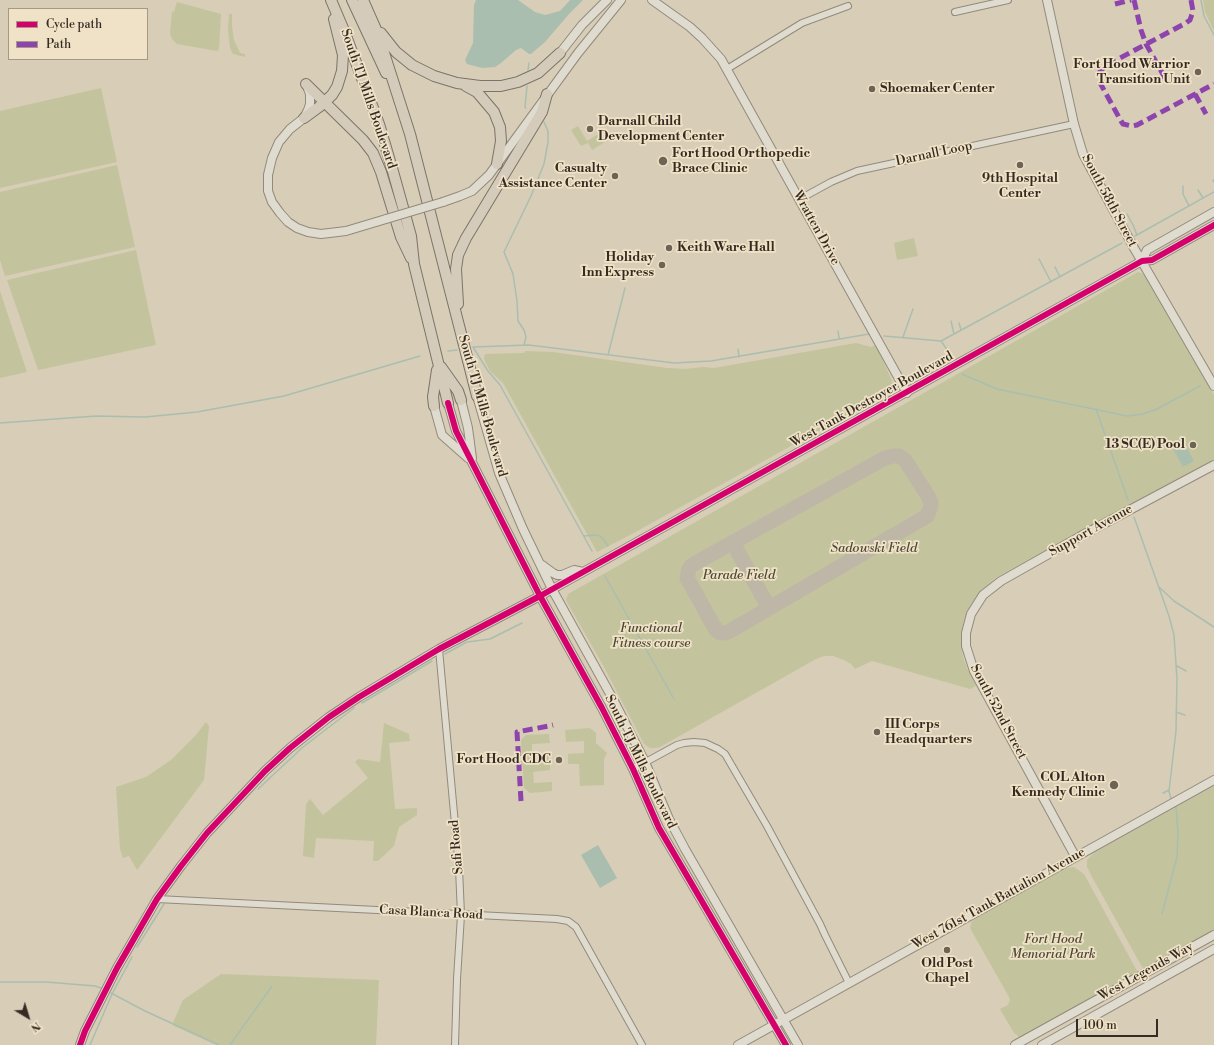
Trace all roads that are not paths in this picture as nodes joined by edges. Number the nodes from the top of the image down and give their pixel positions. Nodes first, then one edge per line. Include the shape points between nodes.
1 (329, 0) edge
2 (607, 0) edge
3 (621, 0) edge
4 (652, 0) edge
5 (1008, 0) edge
6 (1047, 0) edge
7 (355, 1) edge
8 (848, 6) dead end
9 (955, 12) dead end
10 (370, 16) junction
11 (560, 53) joint
12 (727, 69) junction
13 (456, 83) junction
14 (306, 84) joint
15 (547, 94) junction
16 (325, 102) junction
17 (402, 110) junction
18 (304, 118) junction
19 (1074, 124) junction
20 (497, 164) junction
21 (800, 199) junction
22 (1214, 212) edge
23 (1214, 226) edge
24 (1142, 261) junction
25 (414, 264) junction
26 (458, 322) junction
27 (438, 364) junction
28 (1214, 386) edge
29 (907, 393) junction
30 (477, 396) joint
31 (448, 403) junction
32 (473, 462) junction
33 (1214, 465) edge
34 (540, 563) junction
35 (583, 572) junction
36 (552, 589) junction
37 (540, 596) junction
38 (975, 606) joint
39 (439, 649) junction
40 (645, 762) junction
41 (634, 769) junction
42 (1214, 780) edge
43 (1075, 856) junction
44 (157, 899) junction
45 (461, 915) junction
46 (1214, 935) edge
47 (1214, 949) edge
48 (849, 983) junction
49 (784, 1020) junction
50 (774, 1025) junction
51 (638, 1037) junction
52 (1029, 1042) edge
53 (80, 1045) edge
54 (455, 1045) edge
55 (642, 1045) edge
56 (646, 1045) edge
57 (738, 1045) edge
58 (786, 1045) edge
59 (798, 1045) edge
60 (1015, 1045) edge
61 (1042, 1045) edge

1 - 16 main road via 343,55 342,72 337,87
1 - 25 main road, South TJ Mills Boulevard via 345,33 392,168 411,236
2 - 11 street via 582,24
3 - 15 street
4 - 12 street, Wratten Drive via 702,38
5 - 9 street
6 - 19 street, South 58th Street
7 - 10 main road, South TJ Mills Boulevard
7 - 17 main road, South TJ Mills Boulevard
8 - 12 street via 802,23
10 - 13 main road via 385,40 412,66
10 - 17 main road, South TJ Mills Boulevard
11 - 13 main road via 538,72 518,82 501,86
12 - 21 street, Wratten Drive
13 - 20 main road via 477,92 494,112 500,127 501,141
14 - 16 main road
14 - 18 street via 310,104
15 - 20 street
15 - 26 main road via 542,112 458,255
16 - 18 main road
16 - 25 main road via 373,153 401,238
17 - 26 main road, South TJ Mills Boulevard
18 - 20 street, bridge via 279,142 268,175 268,191 272,202 288,222 308,232 321,234 346,231 460,196 482,182
19 - 21 street, Darnall Loop via 857,171
19 - 24 street, South 58th Street via 1088,164
21 - 29 street, Wratten Drive
22 - 24 street, West Tank Destroyer Boulevard via 1147,250
23 - 24 street, West Tank Destroyer Boulevard via 1152,260
24 - 28 street, South 58th Street
24 - 29 street, West Tank Destroyer Boulevard
25 - 27 main road, South TJ Mills Boulevard
26 - 30 main road, South TJ Mills Boulevard
27 - 31 main road, South TJ Mills Boulevard
27 - 31 main road via 433,397
29 - 35 street, West Tank Destroyer Boulevard
30 - 34 street, South TJ Mills Boulevard via 499,473
31 - 32 street, South TJ Mills Boulevard via 456,431
31 - 32 street via 468,428
31 - 32 street via 442,435
32 - 37 street, South TJ Mills Boulevard
33 - 38 street, Support Avenue via 1001,581
34 - 35 street via 557,575 574,570
34 - 36 street, South TJ Mills Boulevard
35 - 36 street, West Tank Destroyer Boulevard
36 - 37 street, West Tank Destroyer Boulevard
36 - 40 street, South TJ Mills Boulevard
37 - 39 street, West Tank Destroyer Boulevard
37 - 41 street, South TJ Mills Boulevard
38 - 43 street, South 52nd Street via 966,633 966,646 974,671
39 - 44 street, West Tank Destroyer Boulevard via 359,696 290,748 207,833
39 - 45 street, Safi Road
40 - 41 street
40 - 48 street via 684,743 701,742 725,754 820,924
40 - 49 street, South TJ Mills Boulevard via 669,819 685,849
41 - 50 street, South TJ Mills Boulevard via 659,828
42 - 43 street, West 761st Tank Battalion Avenue
43 - 48 street, West 761st Tank Battalion Avenue
44 - 45 street, Casa Blanca Road
44 - 53 street, West Tank Destroyer Boulevard via 117,968
45 - 51 street, Casa Blanca Road via 557,919 576,926
45 - 54 street, Safi Road
46 - 52 street, West Legends Way
47 - 61 street, West Legends Way
48 - 49 street, West 761st Tank Battalion Avenue
49 - 50 street, West 761st Tank Battalion Avenue
49 - 59 street, South TJ Mills Boulevard
50 - 57 street, West 761st Tank Battalion Avenue
50 - 58 street, South TJ Mills Boulevard
51 - 55 street, Casa Blanca Road
51 - 56 street, Casa Blanca Road
52 - 60 street, West Legends Way

